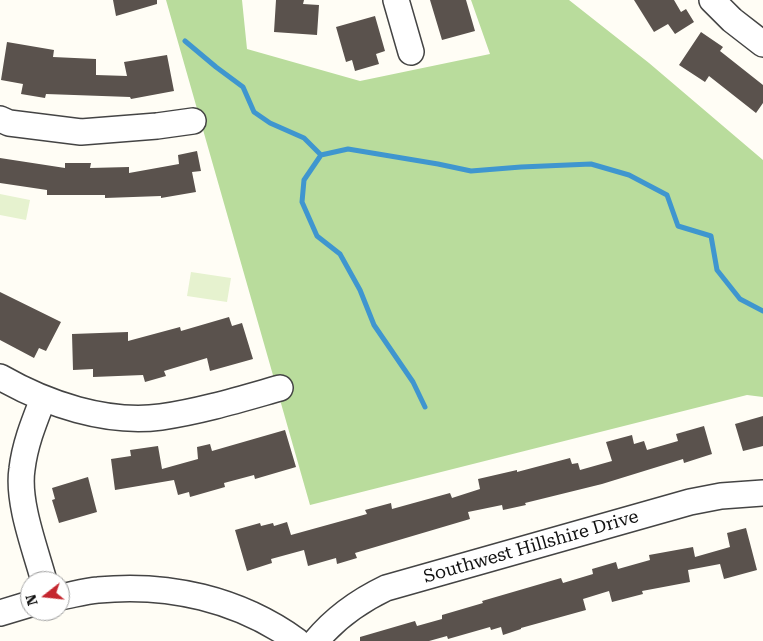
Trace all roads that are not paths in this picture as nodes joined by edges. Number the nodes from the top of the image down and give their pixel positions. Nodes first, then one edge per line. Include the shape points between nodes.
1 (396, 0) edge
2 (712, 0) edge
3 (763, 44) edge
4 (411, 52) dead end
5 (0, 119) edge
6 (193, 121) dead end
7 (0, 377) edge
8 (280, 388) dead end
9 (43, 399) junction
10 (763, 493) edge
11 (41, 571) edge
12 (70, 595) edge
13 (20, 607) edge
14 (0, 613) edge
15 (297, 641) edge
16 (316, 641) edge

1 - 4 street
2 - 3 street
5 - 6 street via 9,123 80,132
7 - 9 street
8 - 9 street via 159,417 117,417
9 - 11 street via 28,438 22,470 22,498
10 - 16 street, Southwest Hillshire Drive via 690,502 386,588 350,609
12 - 15 street via 95,590 144,588 192,594 260,618
13 - 14 street

